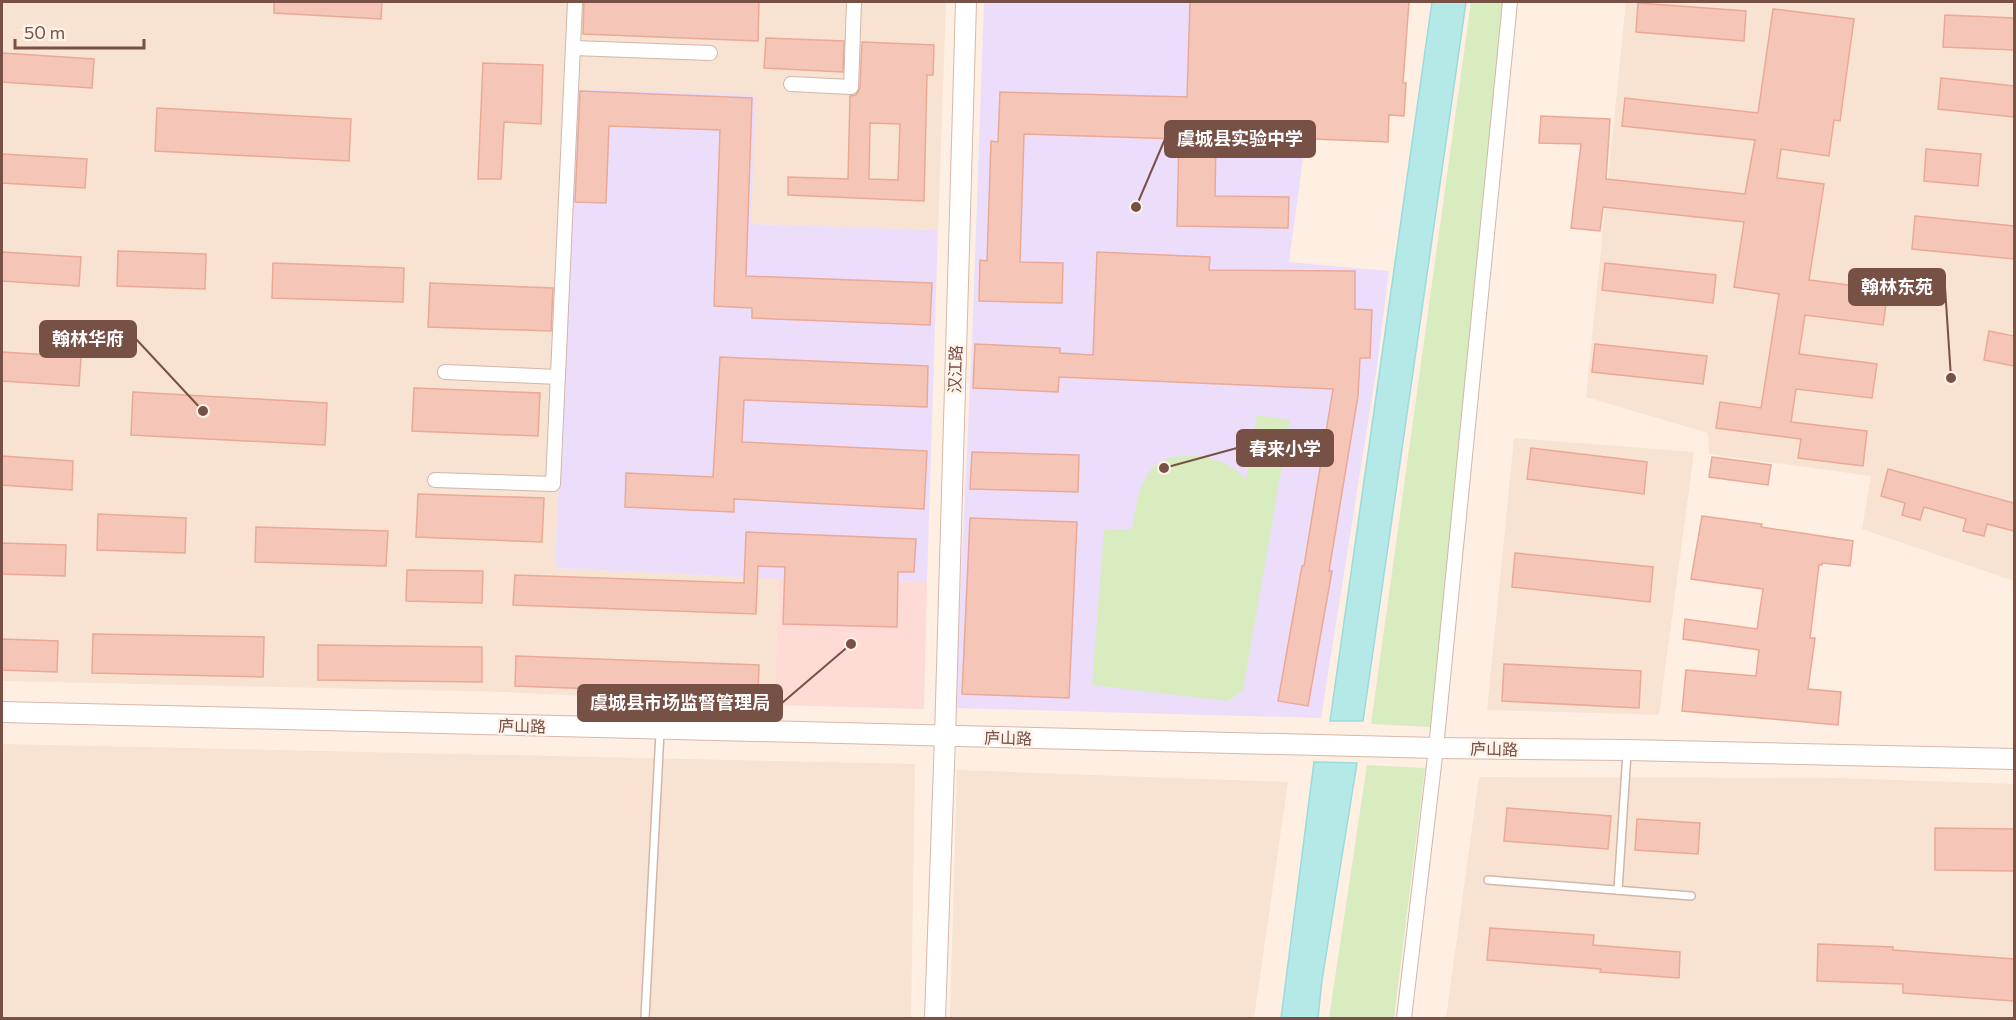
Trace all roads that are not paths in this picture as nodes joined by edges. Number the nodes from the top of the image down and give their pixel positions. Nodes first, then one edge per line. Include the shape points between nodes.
1 (575, 2) edge
2 (854, 2) edge
3 (966, 2) edge
4 (1510, 2) edge
5 (573, 48) junction
6 (710, 53) dead end
7 (791, 84) dead end
8 (445, 372) dead end
9 (558, 377) junction
10 (435, 480) dead end
11 (2, 712) edge
12 (660, 729) junction
13 (945, 737) junction
14 (1436, 748) junction
15 (1627, 750) junction
16 (2014, 759) edge
17 (1488, 880) dead end
18 (1618, 890) junction
19 (1691, 896) dead end
20 (645, 1018) edge
21 (935, 1018) edge
22 (1404, 1018) edge

1 - 5 street
2 - 7 street via 851,87
3 - 13 street, 汉江路
4 - 14 street
5 - 6 street
5 - 9 street
8 - 9 street
9 - 10 street via 554,484
11 - 12 street, 庐山路
12 - 13 street, 庐山路
12 - 20 lane
13 - 14 street, 庐山路
13 - 21 street, 汉江路
14 - 15 street, 庐山路
14 - 22 street
15 - 16 street, 庐山路
15 - 18 lane
17 - 18 lane
18 - 19 lane

